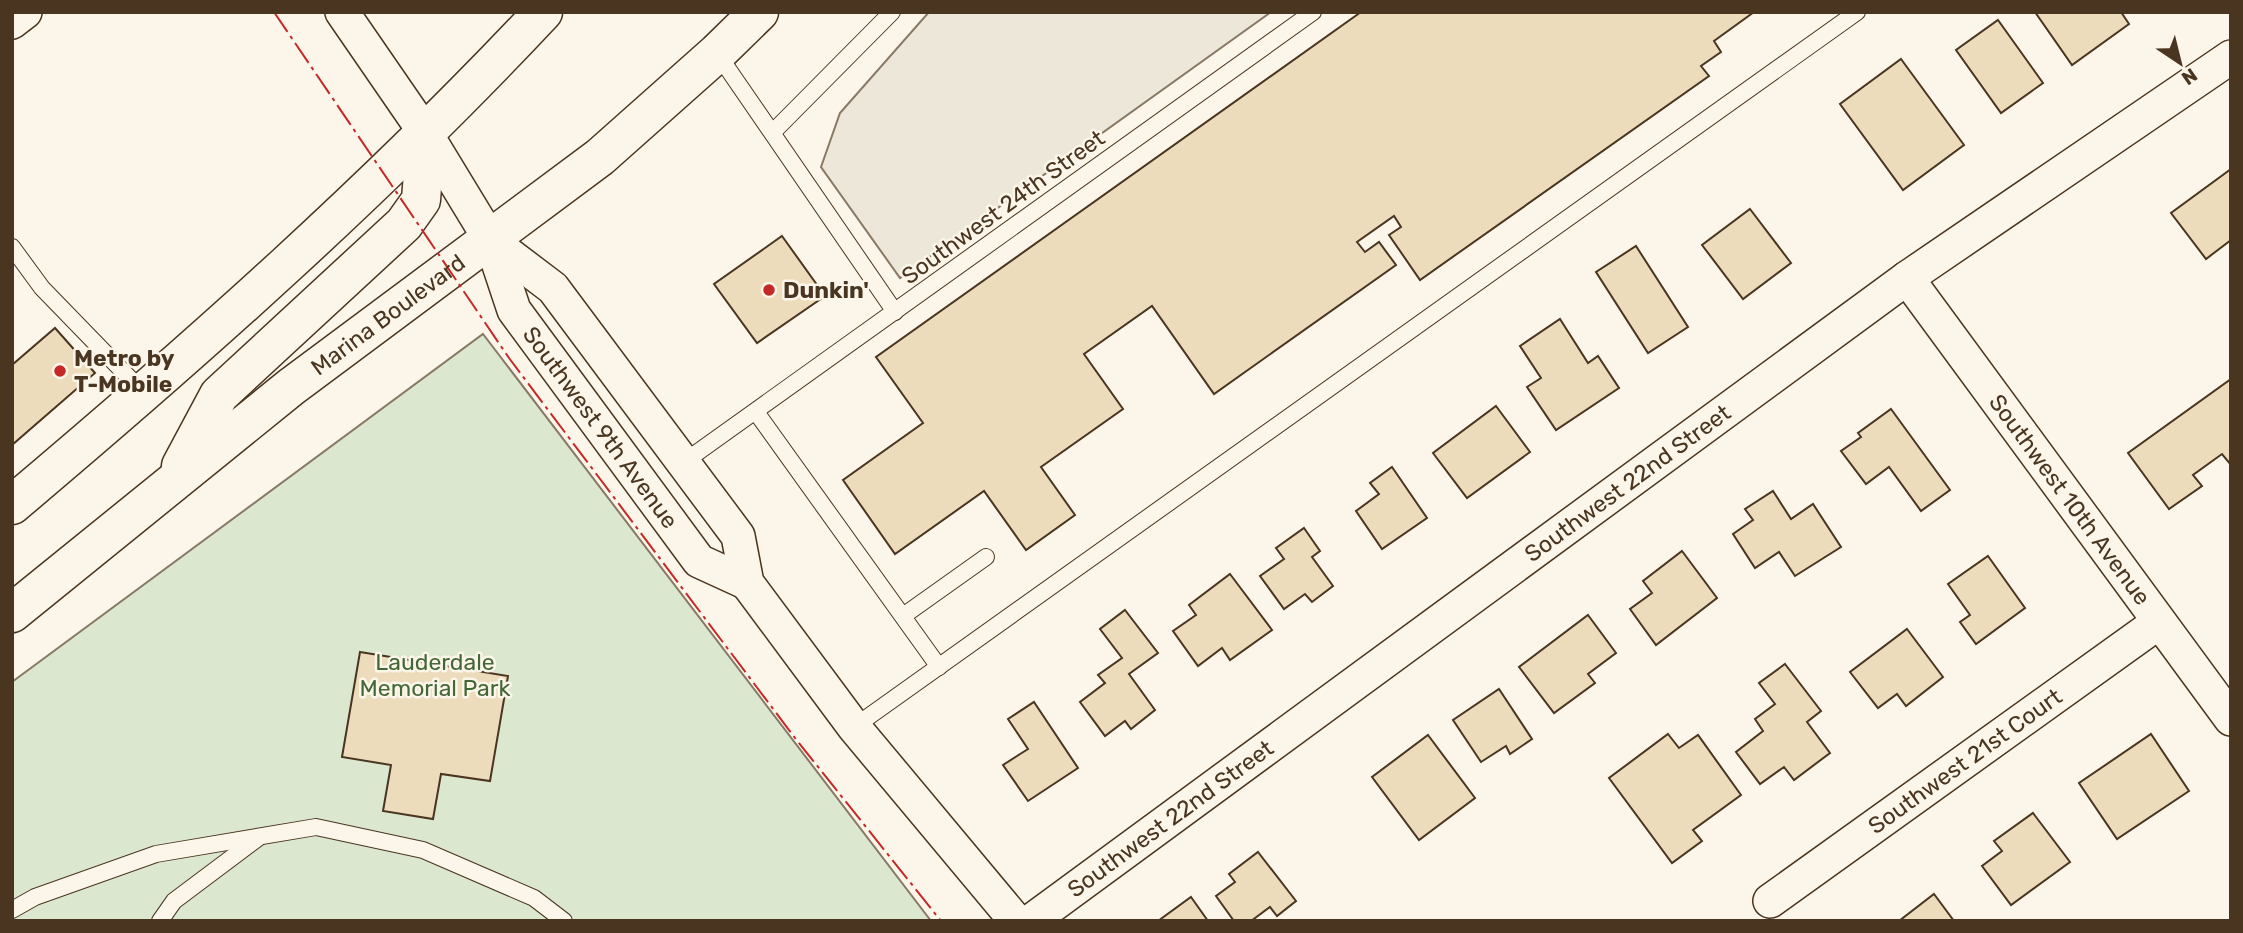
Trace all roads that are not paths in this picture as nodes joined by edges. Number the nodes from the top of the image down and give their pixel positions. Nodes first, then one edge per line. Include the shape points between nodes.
1 (25, 12) edge
2 (342, 12) edge
3 (543, 12) edge
4 (759, 12) edge
5 (892, 12) edge
6 (1313, 12) edge
7 (1857, 12) edge
8 (12, 22) edge
9 (717, 53) junction
10 (2231, 57) edge
11 (773, 132) junction
12 (426, 134) junction
13 (491, 241) junction
14 (12, 247) edge
15 (1907, 278) junction
16 (895, 312) junction
17 (143, 391) junction
18 (756, 412) junction
19 (684, 463) junction
20 (174, 479) junction
21 (12, 505) edge
22 (986, 557) dead end
23 (747, 583) junction
24 (12, 613) edge
25 (903, 616) junction
26 (2159, 622) junction
27 (939, 667) junction
28 (2231, 719) edge
29 (854, 727) junction
30 (260, 836) junction
31 (1770, 901) dead end
32 (12, 910) edge
33 (160, 921) edge
34 (564, 921) edge
35 (1016, 921) edge
36 (1031, 921) edge

1 - 8 street
2 - 12 street, Southwest 9th Avenue
3 - 12 main road
4 - 9 main road, Marina Boulevard
5 - 11 lane
6 - 16 lane, Southwest 24th Street
7 - 27 lane
9 - 11 lane
9 - 13 main road, Marina Boulevard via 600,157
10 - 15 street, Southwest 22nd Street
11 - 16 lane
12 - 13 street, Southwest 9th Avenue
12 - 17 main road
12 - 20 main road via 421,200 404,224 219,395
13 - 19 street, Southwest 9th Avenue via 552,288
13 - 20 main road, Marina Boulevard
13 - 23 street, Southwest 9th Avenue via 514,310 699,561
14 - 17 lane via 42,288
15 - 26 street, Southwest 10th Avenue
15 - 36 street, Southwest 22nd Street
16 - 18 lane, Southwest 24th Street
17 - 21 main road
18 - 19 lane, Southwest 24th Street
18 - 25 lane
19 - 23 street, Southwest 9th Avenue via 738,536
20 - 24 main road, Marina Boulevard
22 - 25 lane
23 - 29 street, Southwest 9th Avenue
25 - 27 lane
26 - 28 street, Southwest 10th Avenue
26 - 31 street, Southwest 21st Court
27 - 29 lane
29 - 35 street, Southwest 9th Avenue
30 - 32 lane via 156,853 35,897
30 - 33 lane via 174,901
30 - 34 lane via 316,827 424,850 534,898

